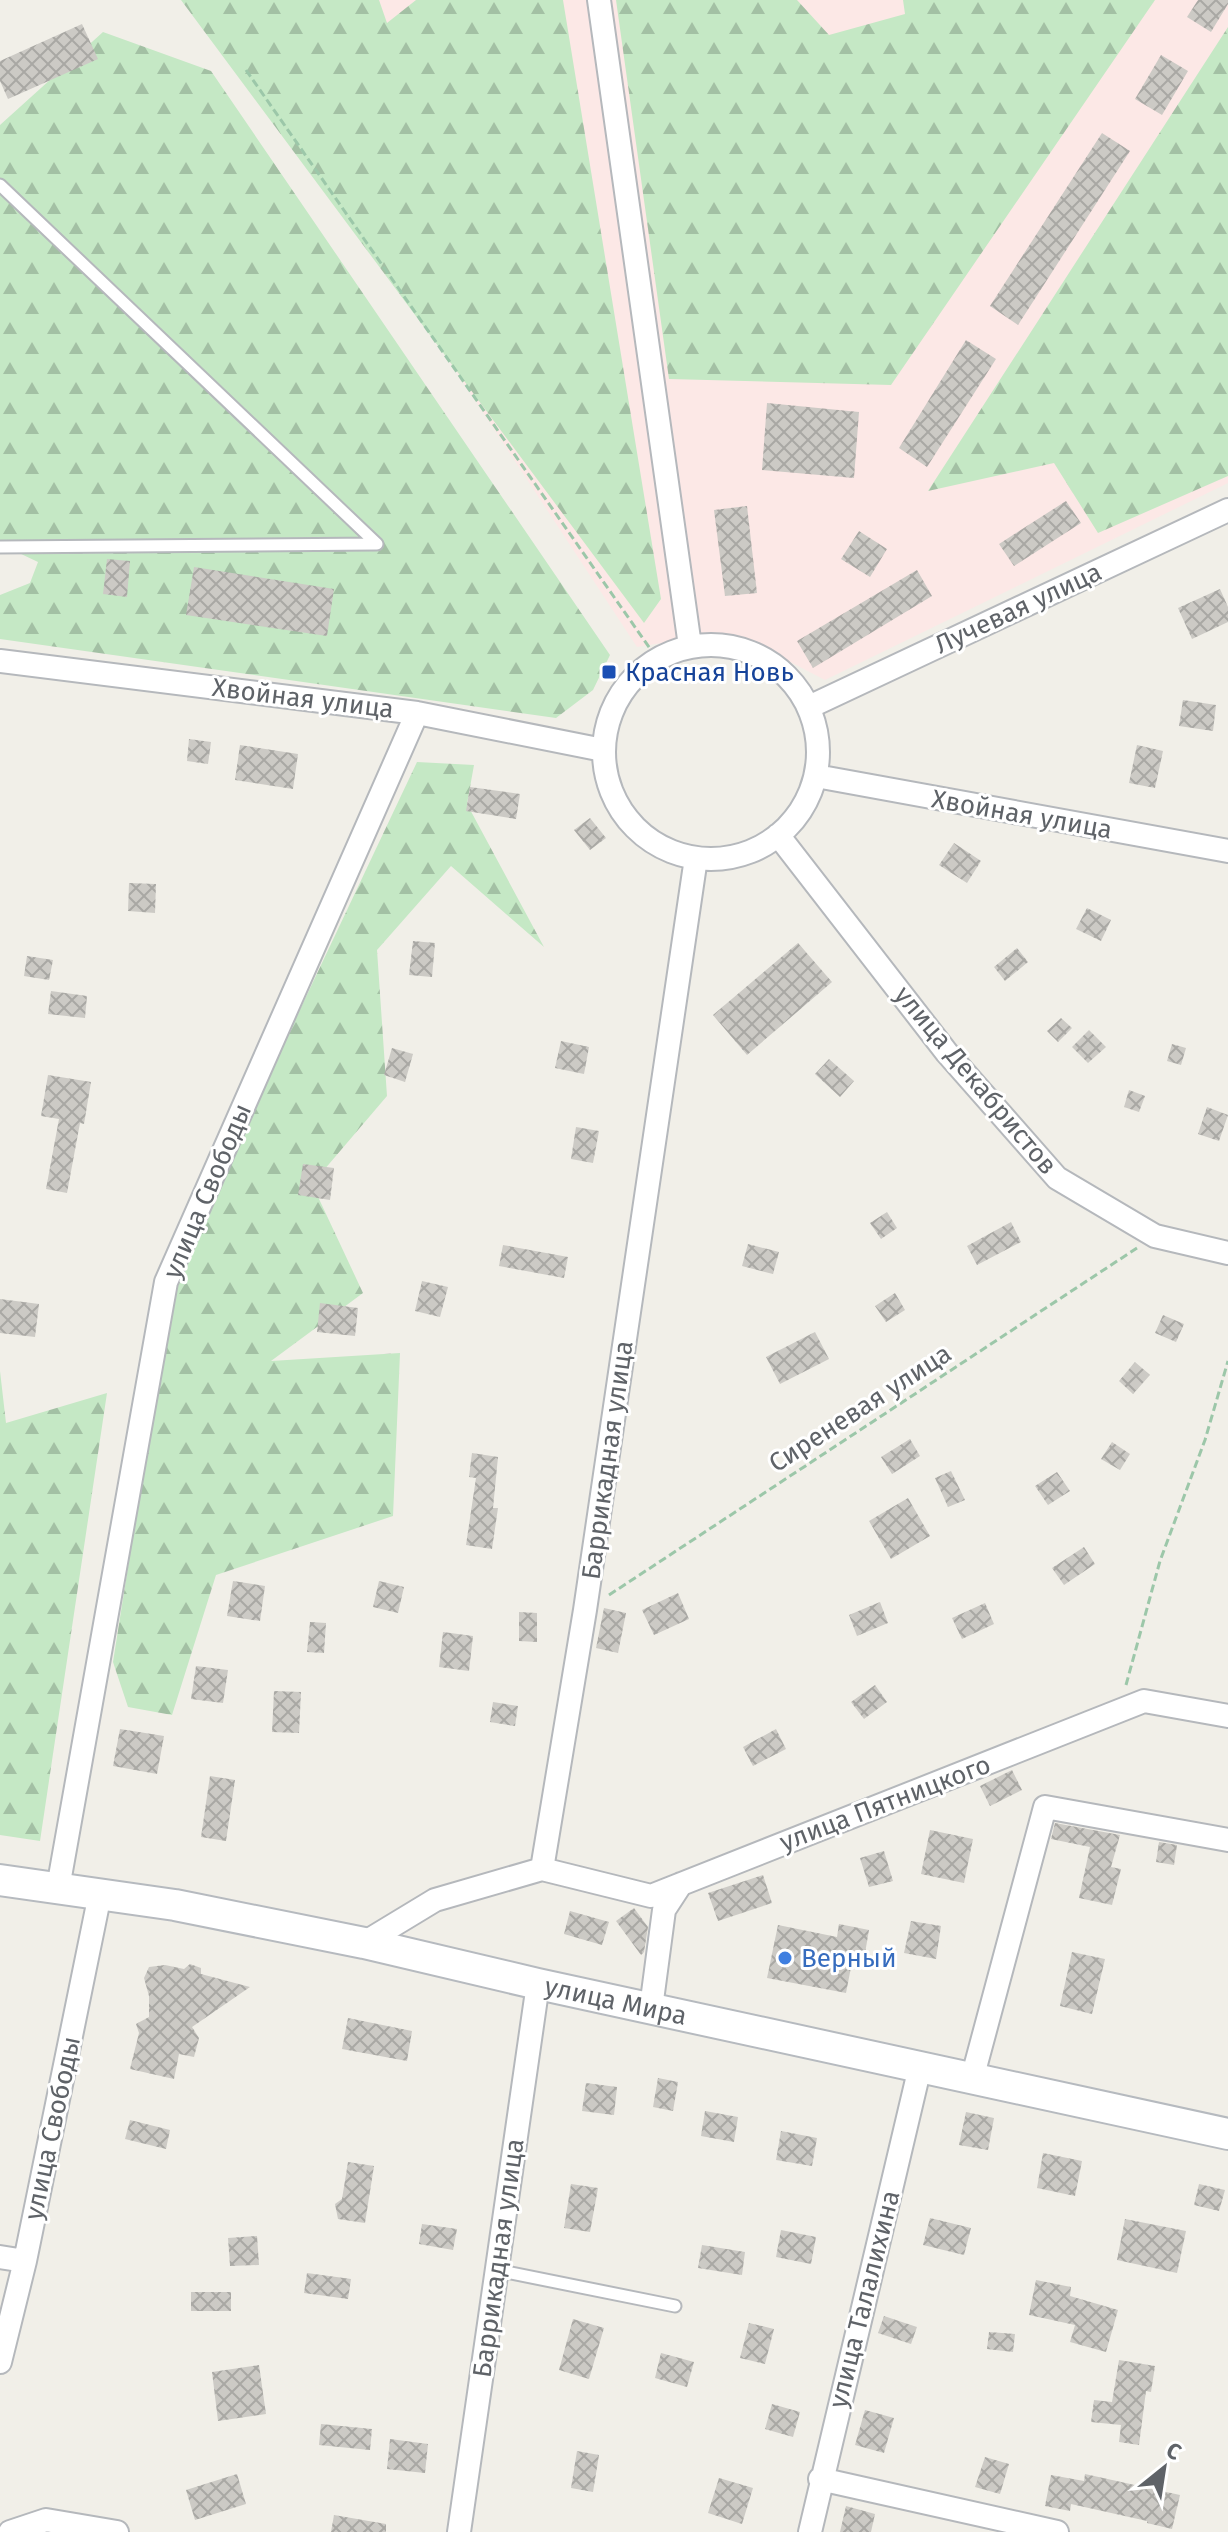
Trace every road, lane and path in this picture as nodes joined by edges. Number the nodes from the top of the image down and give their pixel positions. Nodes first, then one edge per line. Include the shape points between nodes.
1 (599, 0) edge
2 (246, 70) dead end
3 (0, 185) edge
4 (1228, 510) edge
5 (0, 547) edge
6 (690, 646) junction
7 (658, 660) junction
8 (0, 661) edge
9 (809, 707) junction
10 (417, 713) junction
11 (603, 750) junction
12 (816, 776) junction
13 (778, 835) junction
14 (1228, 851) edge
15 (696, 858) junction
16 (1155, 1236) junction
17 (1228, 1253) edge
18 (1228, 1361) edge
19 (585, 1610) junction
20 (1119, 1711) junction
21 (1228, 1716) edge
22 (1228, 1840) edge
23 (542, 1869) junction
24 (0, 1880) edge
25 (681, 1884) junction
26 (58, 1888) junction
27 (100, 1894) junction
28 (364, 1943) junction
29 (538, 1984) junction
30 (651, 2008) junction
31 (920, 2067) junction
32 (972, 2079) junction
33 (1228, 2134) edge
34 (0, 2257) edge
35 (25, 2261) junction
36 (496, 2270) junction
37 (675, 2306) dead end
38 (0, 2362) edge
39 (820, 2479) junction
40 (10, 2532) edge
41 (117, 2532) edge
42 (459, 2532) edge
43 (810, 2532) edge
44 (1057, 2532) edge

1 - 6 street
2 - 7 path
3 - 5 lane via 377,544
4 - 9 street, Лучевая улица
6 - 7 street
6 - 9 street via 713,644 768,660 793,682
7 - 11 street via 636,674 610,713
8 - 10 street, Хвойная улица
9 - 12 street via 818,740
10 - 11 street, Хвойная улица
10 - 26 street, улица Свободы via 166,1282
11 - 15 street via 611,791 634,827 661,846
12 - 13 street via 803,807
12 - 14 street, Хвойная улица
13 - 15 street via 757,849 726,858
13 - 16 street, улица Декабристов via 947,1053 1057,1178
15 - 19 street, Баррикадная улица
16 - 17 street, улица Декабристов
16 - 19 path, Сиреневая улица
18 - 20 path via 1160,1561
19 - 23 street, Баррикадная улица
20 - 21 street, улица Пятницкого via 1144,1701
20 - 25 street, улица Пятницкого
22 - 32 street via 1045,1807
23 - 25 street, улица Пятницкого via 651,1896
23 - 28 street via 435,1900
24 - 26 street, улица Мира
25 - 30 street via 664,1910
26 - 27 street, улица Мира
27 - 28 street, улица Мира
27 - 35 street, улица Свободы
28 - 29 street, улица Мира
29 - 30 street, улица Мира
29 - 36 street, Баррикадная улица
30 - 31 street, улица Мира
31 - 32 street, улица Мира
31 - 39 street, улица Талалихина
32 - 33 street, улица Мира
34 - 35 street
35 - 38 street, улица Свободы
36 - 37 lane
36 - 42 street, Баррикадная улица
39 - 43 street, улица Талалихина
39 - 44 street
40 - 41 street via 46,2520

